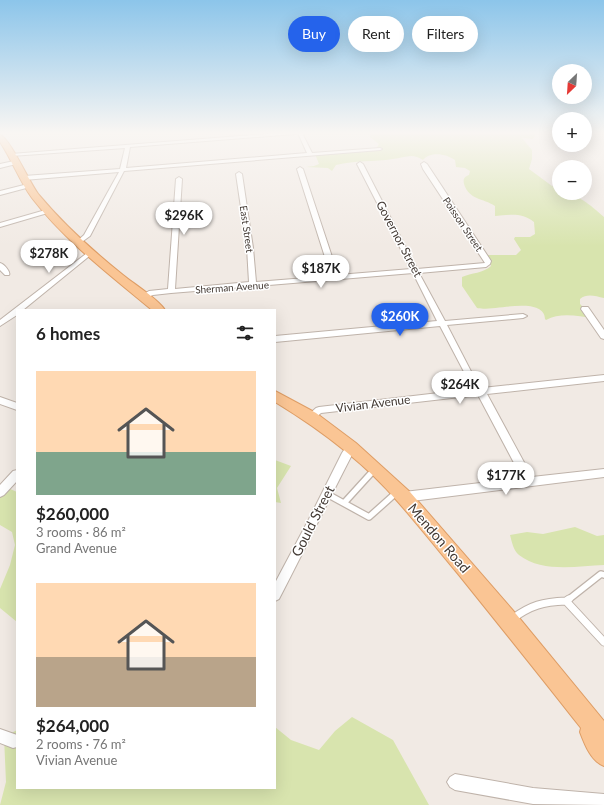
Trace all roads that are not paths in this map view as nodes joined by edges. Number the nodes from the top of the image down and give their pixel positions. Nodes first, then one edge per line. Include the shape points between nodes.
1 (123, 170) edge
2 (19, 171) edge
3 (118, 171) edge
4 (301, 171) edge
5 (363, 171) edge
6 (427, 171) edge
7 (239, 174) dead end
8 (179, 179) dead end
9 (26, 182) junction
10 (0, 193) edge
11 (49, 211) junction
12 (0, 225) edge
13 (79, 242) junction
14 (91, 252) junction
15 (488, 263) joint
16 (0, 265) edge
17 (416, 272) junction
18 (7, 274) dead end
19 (335, 278) junction
20 (253, 285) junction
21 (171, 291) junction
22 (143, 297) junction
23 (19, 309) edge
24 (158, 309) edge
25 (585, 309) dead end
26 (16, 312) edge
27 (523, 316) dead end
28 (443, 323) junction
29 (0, 324) edge
30 (604, 336) edge
31 (276, 339) edge
32 (604, 378) edge
33 (480, 391) junction
34 (276, 397) edge
35 (0, 400) edge
36 (16, 407) edge
37 (311, 417) junction
38 (351, 447) junction
39 (375, 468) junction
40 (604, 473) edge
41 (16, 475) edge
42 (529, 482) junction
43 (0, 492) edge
44 (327, 494) junction
45 (401, 494) junction
46 (344, 503) junction
47 (604, 575) edge
48 (276, 593) edge
49 (566, 601) junction
50 (509, 621) junction
51 (604, 642) edge
52 (577, 707) junction
53 (604, 739) edge
54 (604, 755) edge
55 (455, 782) dead end
56 (604, 802) edge

1 - 13 street via 87,236
2 - 9 main road
3 - 9 street
4 - 19 street
5 - 17 street, Governor Street
6 - 15 street, Poisson Street
7 - 20 street, East Street
8 - 21 street
9 - 10 street
9 - 11 main road
11 - 12 street
11 - 13 main road
13 - 14 main road
14 - 22 main road
14 - 23 street
15 - 17 street, Sherman Avenue
16 - 18 street
17 - 19 street, Sherman Avenue
17 - 28 street, Governor Street
19 - 20 street, Sherman Avenue
20 - 21 street, Sherman Avenue
21 - 22 street, Sherman Avenue via 152,293
22 - 24 main road
25 - 30 street
26 - 29 street
27 - 28 street
28 - 31 street
28 - 33 street, Governor Street via 473,383
32 - 33 street, Vivian Avenue
33 - 37 street, Vivian Avenue via 319,410
33 - 42 street, Governor Street
34 - 37 main road, Mendon Road
35 - 36 street
37 - 38 main road, Mendon Road
38 - 39 main road, Mendon Road
38 - 44 street, Gould Street
39 - 45 main road, Mendon Road
39 - 46 lane
40 - 42 street
41 - 43 street
42 - 45 street
44 - 46 lane
44 - 48 street, Gould Street
45 - 46 lane via 369,517
45 - 50 main road, Mendon Road
47 - 49 lane via 601,574
49 - 50 lane via 541,602 528,607
49 - 51 lane
50 - 52 main road, Mendon Road
52 - 53 main road, Mendon Road
52 - 54 main road, Mendon Road
55 - 56 street via 533,796

